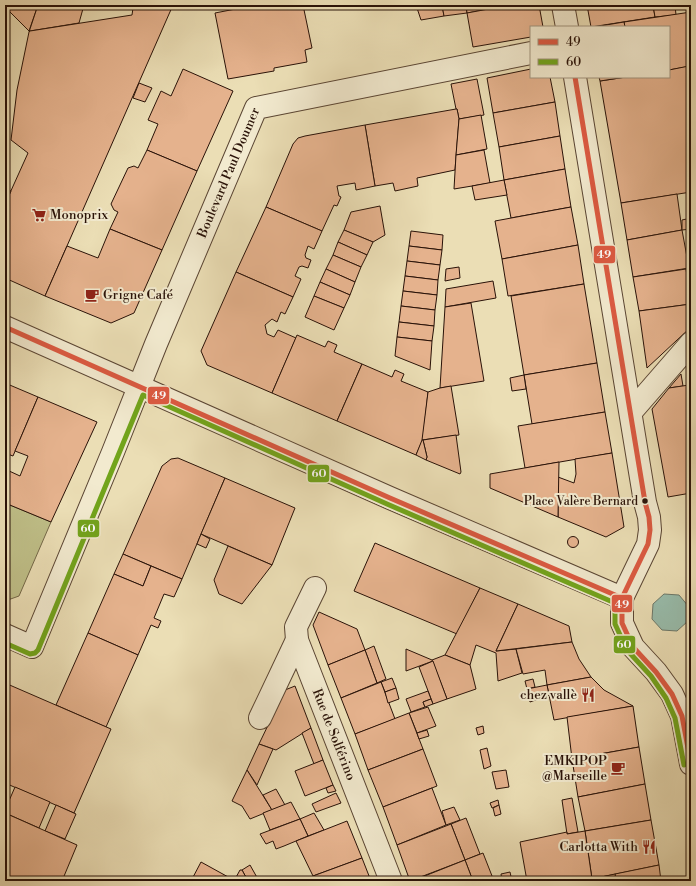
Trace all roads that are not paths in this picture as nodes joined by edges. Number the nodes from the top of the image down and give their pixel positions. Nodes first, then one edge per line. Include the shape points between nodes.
1 (563, 5) edge
2 (567, 26) edge
3 (530, 53) edge
4 (575, 78) edge
5 (5, 328) edge
6 (691, 343) edge
7 (139, 386) junction
8 (631, 412) junction
9 (315, 588) dead end
10 (622, 598) junction
11 (5, 635) edge
12 (296, 640) junction
13 (260, 718) dead end
14 (691, 764) edge
15 (391, 881) edge

1 - 2 street
3 - 7 street, Boulevard Paul Doumer via 256,108
4 - 8 street
5 - 7 street
6 - 8 street
7 - 10 street
7 - 11 street via 32,647
8 - 10 street via 650,530 648,544
9 - 12 street via 296,627
10 - 14 street via 622,623 633,647 672,694 682,716
12 - 13 street
12 - 15 street, Rue de Solférino

